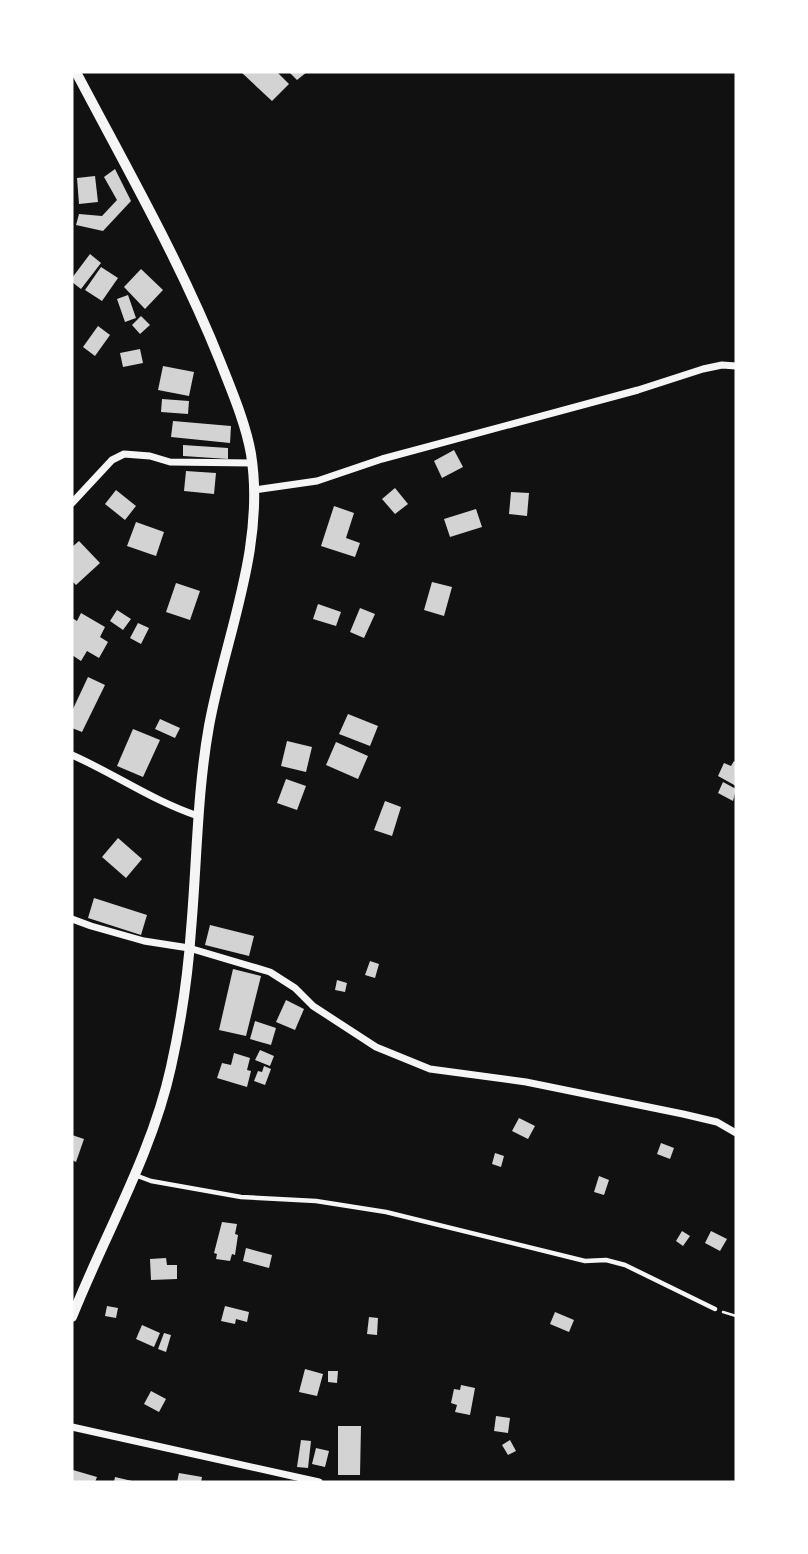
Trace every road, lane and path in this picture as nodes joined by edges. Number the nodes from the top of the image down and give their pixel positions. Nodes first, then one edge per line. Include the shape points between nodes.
1 (76, 72) edge
2 (736, 366) edge
3 (252, 463) junction
4 (254, 490) junction
5 (72, 502) edge
6 (72, 755) edge
7 (198, 817) junction
8 (72, 919) edge
9 (189, 948) junction
10 (736, 1133) edge
11 (134, 1174) junction
12 (715, 1309) joint
13 (736, 1316) edge
14 (72, 1317) edge
15 (72, 1427) edge
16 (319, 1482) edge

1 - 3 street via 203,319 229,384
2 - 4 street via 703,369 317,481
3 - 4 street
3 - 5 street via 170,462 124,454 112,460
4 - 7 street via 238,609 209,723
6 - 7 street via 158,802
7 - 9 street
8 - 9 street via 144,941
9 - 10 street via 270,972 376,1047 430,1069 526,1082 682,1114 717,1122
9 - 11 street via 168,1081
11 - 12 lane via 241,1197 316,1200 363,1208 585,1261 612,1261
11 - 14 street
12 - 13 path
15 - 16 street

